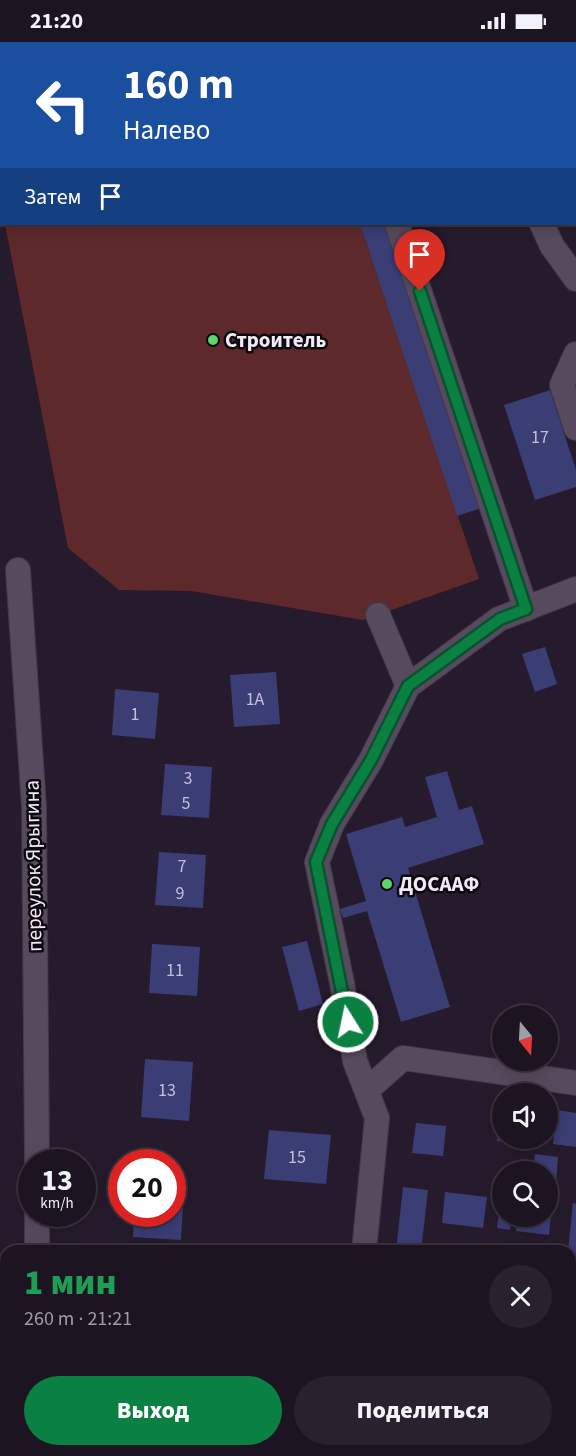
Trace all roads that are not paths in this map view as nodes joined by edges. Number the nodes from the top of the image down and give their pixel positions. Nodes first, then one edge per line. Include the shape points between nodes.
1 (398, 225) edge
2 (542, 225) edge
3 (576, 279) edge
4 (576, 354) edge
5 (576, 428) edge
6 (18, 570) dead end
7 (576, 589) edge
8 (526, 609) junction
9 (378, 615) dead end
10 (408, 686) junction
11 (576, 1083) edge
12 (367, 1090) junction
13 (37, 1149) edge
14 (37, 1227) edge
15 (37, 1245) edge
16 (365, 1245) edge

1 - 8 street
2 - 3 street
4 - 5 street via 562,385
6 - 13 street, переулок Ярыгина via 34,807
7 - 8 street
8 - 10 street via 500,619
9 - 10 street
10 - 12 street via 371,760 332,824 316,862 355,1060
11 - 12 street via 403,1058
12 - 16 street via 377,1118
14 - 15 street

